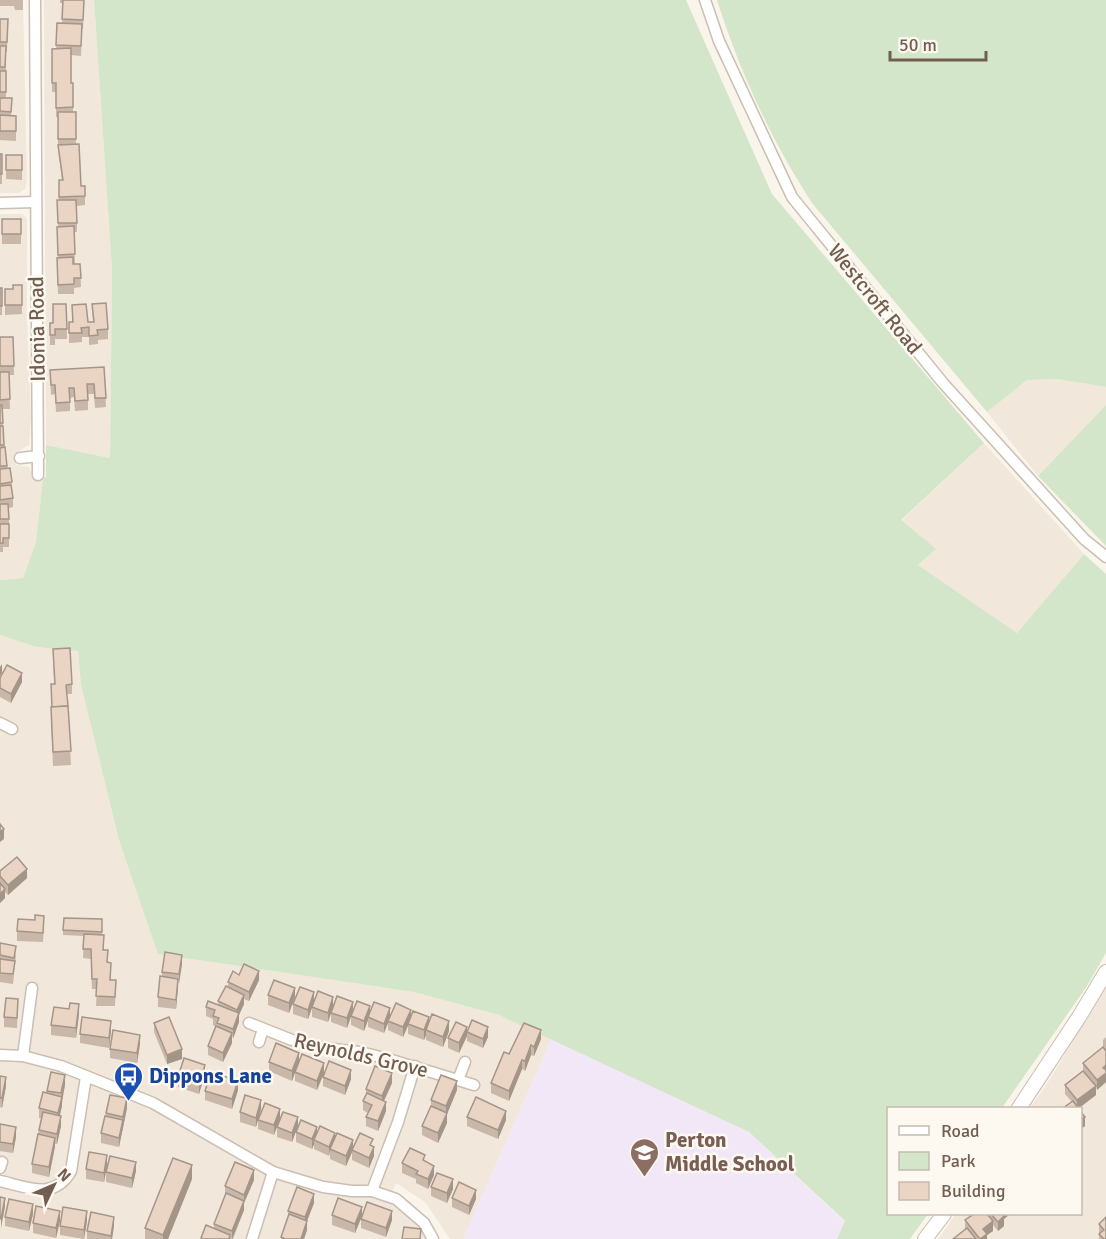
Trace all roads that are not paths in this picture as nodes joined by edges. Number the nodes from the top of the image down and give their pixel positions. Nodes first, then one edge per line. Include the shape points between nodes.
1 (36, 0) edge
2 (705, 0) edge
3 (35, 202) junction
4 (0, 203) edge
5 (39, 456) junction
6 (20, 458) dead end
7 (38, 475) dead end
8 (1106, 557) edge
9 (0, 723) edge
10 (12, 729) dead end
11 (1106, 972) edge
12 (32, 988) dead end
13 (249, 1023) dead end
14 (263, 1029) junction
15 (259, 1042) dead end
16 (0, 1055) edge
17 (23, 1056) junction
18 (465, 1062) dead end
19 (415, 1066) junction
20 (86, 1077) junction
21 (459, 1080) junction
22 (474, 1085) dead end
23 (1020, 1107) edge
24 (273, 1172) junction
25 (0, 1181) edge
26 (372, 1191) junction
27 (943, 1215) edge
28 (252, 1239) edge
29 (433, 1239) edge
30 (925, 1239) edge

1 - 3 street, Idonia Road
2 - 8 street, Westcroft Road via 719,41 792,197 943,383 1084,539
3 - 4 street
3 - 5 street, Idonia Road
5 - 6 street
5 - 7 street, Idonia Road
9 - 10 street
11 - 23 street
12 - 17 street
13 - 14 street, Reynolds Grove
14 - 15 street
14 - 19 street, Reynolds Grove via 314,1046 360,1052
16 - 17 street
17 - 20 street
18 - 21 street
19 - 21 street, Reynolds Grove
19 - 26 street
20 - 24 street via 153,1103
20 - 25 street via 71,1171 66,1180 45,1191
21 - 22 street, Reynolds Grove
24 - 26 street via 323,1187
24 - 28 street
26 - 29 street via 396,1199 410,1209
27 - 30 street

